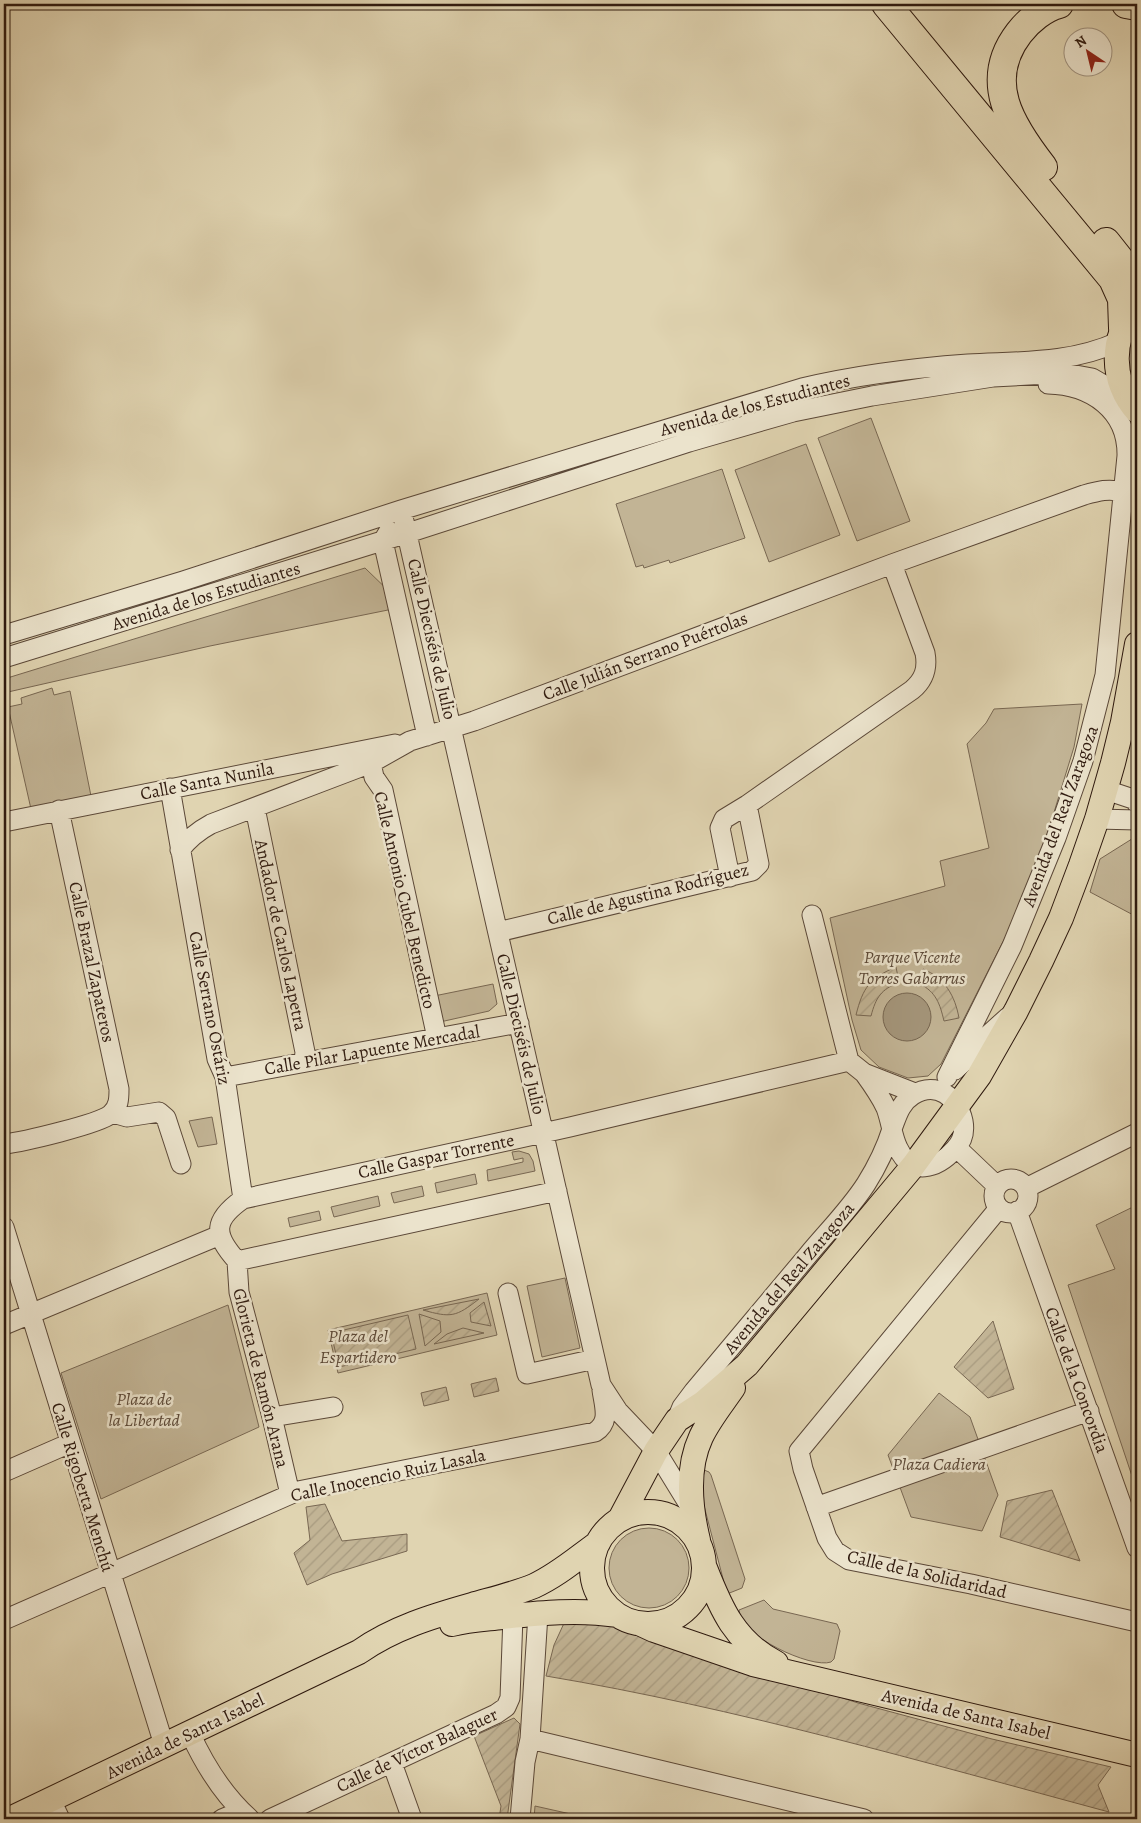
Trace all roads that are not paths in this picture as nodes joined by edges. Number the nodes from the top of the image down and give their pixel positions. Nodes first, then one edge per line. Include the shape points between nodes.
1 (886, 4) edge
2 (1059, 4) edge
3 (1126, 4) edge
4 (1137, 6) edge
5 (1137, 275) edge
6 (1126, 326) edge
7 (922, 388) junction
8 (1099, 398) joint
9 (1132, 405) edge
10 (1123, 492) junction
11 (401, 510) junction
12 (408, 533) junction
13 (383, 541) junction
14 (892, 564) junction
15 (4, 635) edge
16 (1137, 644) edge
17 (4, 658) edge
18 (452, 728) junction
19 (418, 738) junction
20 (371, 763) junction
21 (170, 788) junction
22 (1106, 790) junction
23 (1137, 803) edge
24 (747, 805) junction
25 (256, 808) junction
26 (59, 810) junction
27 (1097, 819) junction
28 (1137, 820) edge
29 (4, 822) edge
30 (180, 850) junction
31 (730, 877) junction
32 (812, 915) dead end
33 (498, 932) junction
34 (1016, 1011) junction
35 (519, 1023) junction
36 (436, 1038) junction
37 (849, 1061) junction
38 (304, 1062) junction
39 (864, 1073) junction
40 (225, 1077) junction
41 (947, 1077) junction
42 (923, 1091) junction
43 (958, 1105) junction
44 (113, 1113) junction
45 (892, 1130) junction
46 (544, 1132) junction
47 (1137, 1133) edge
48 (4, 1144) edge
49 (957, 1148) junction
50 (181, 1164) dead end
51 (913, 1166) junction
52 (997, 1186) junction
53 (1026, 1188) junction
54 (557, 1191) junction
55 (243, 1199) junction
56 (1008, 1210) junction
57 (4, 1228) edge
58 (220, 1235) junction
59 (237, 1261) junction
60 (508, 1293) dead end
61 (29, 1314) junction
62 (4, 1324) edge
63 (596, 1359) junction
64 (747, 1365) junction
65 (601, 1385) junction
66 (333, 1407) dead end
67 (1089, 1411) junction
68 (272, 1418) junction
69 (677, 1420) junction
70 (61, 1446) dead end
71 (656, 1451) junction
72 (4, 1472) edge
73 (290, 1494) junction
74 (816, 1507) junction
75 (692, 1508) junction
76 (620, 1519) junction
77 (698, 1540) junction
78 (598, 1543) junction
79 (1137, 1548) edge
80 (705, 1568) junction
81 (109, 1573) junction
82 (538, 1614) junction
83 (617, 1615) junction
84 (513, 1616) junction
85 (4, 1620) edge
86 (1137, 1622) edge
87 (641, 1624) junction
88 (359, 1652) junction
89 (795, 1673) junction
90 (190, 1733) junction
91 (530, 1739) junction
92 (164, 1745) junction
93 (1137, 1755) edge
94 (392, 1763) junction
95 (56, 1810) edge
96 (245, 1815) edge
97 (10, 1819) edge
98 (222, 1819) edge
99 (270, 1819) edge
100 (412, 1819) edge
101 (520, 1819) edge
102 (864, 1819) edge

1 - 6 highway via 1114,279 1122,299
2 - 5 highway via 1035,17 1022,29 1008,51 1002,78 1007,111 1042,166
3 - 4 highway
6 - 9 main road via 1117,362 1119,376
6 - 11 street, Avenida de los Estudiantes via 1104,348 1071,358 895,372 802,388
7 - 8 street, Avenida de los Estudiantes via 1053,384 1073,387
7 - 9 street, Avenida de los Estudiantes via 993,377 1065,373 1092,378
7 - 12 street, Avenida de los Estudiantes via 751,423
8 - 10 street, Avenida del Real Zaragoza via 1116,415 1125,435 1127,456
10 - 14 street, Calle Julián Serrano Puértolas via 1099,490
10 - 41 street, Avenida del Real Zaragoza via 1104,675 1083,761 1009,953
11 - 12 street
11 - 13 street
11 - 15 street, Avenida de los Estudiantes
12 - 13 street, Avenida de los Estudiantes
12 - 18 street, Calle Dieciséis de Julio
13 - 17 street, Avenida de los Estudiantes
13 - 19 street, Calle Dieciséis de Julio
14 - 18 street, Calle Julián Serrano Puértolas
14 - 24 street via 925,653 926,671 921,682
16 - 22 main road, Avenida del Real Zaragoza via 1123,722
18 - 19 street, Calle Julián Serrano Puértolas
18 - 33 street, Calle Dieciséis de Julio
19 - 20 street, Calle Julián Serrano Puértolas
19 - 21 street, Calle Santa Nunila
20 - 25 street, Calle Julián Serrano Puértolas
20 - 36 street, Calle Antonio Cubel Benedicto via 374,777 383,790
21 - 26 street, Calle Santa Nunila
21 - 30 street, Calle Serrano Ostáriz
22 - 23 street
22 - 27 main road, Avenida del Real Zaragoza
24 - 31 street via 724,819 720,828
24 - 31 street, Calle de Agustina Rodríguez via 759,864 752,871
25 - 30 street, Calle Julián Serrano Puértolas via 197,831
25 - 38 street, Andador de Carlos Lapetra via 305,1052
26 - 29 street, Calle Santa Nunila
26 - 44 street, Calle Brazal Zapateros via 119,1089
27 - 28 street
27 - 34 main road, Avenida del Real Zaragoza via 1061,918
30 - 40 street, Calle Serrano Ostáriz via 217,1059
31 - 33 street, Calle de Agustina Rodríguez
32 - 37 street
33 - 35 street, Calle Dieciséis de Julio
34 - 41 street, Avenida del Real Zaragoza
34 - 43 main road, Avenida del Real Zaragoza via 979,1076
35 - 36 street, Calle Pilar Lapuente Mercadal
35 - 46 street, Calle Dieciséis de Julio
36 - 38 street, Calle Pilar Lapuente Mercadal
37 - 39 street
37 - 46 street, Calle Gaspar Torrente
38 - 40 street, Calle Pilar Lapuente Mercadal
39 - 42 street
39 - 45 street via 881,1098
40 - 55 street, Calle Serrano Ostáriz
41 - 42 street, Avenida del Real Zaragoza
42 - 43 street via 947,1094
42 - 45 street, Avenida del Real Zaragoza via 900,1108
43 - 49 street via 964,1131
43 - 51 main road, Avenida del Real Zaragoza
44 - 48 street via 93,1123
44 - 50 street via 127,1117 159,1112 166,1118
45 - 51 street via 900,1153
45 - 69 street, Avenida del Real Zaragoza via 857,1196 694,1391
46 - 54 street, Calle Dieciséis de Julio
46 - 55 street, Calle Gaspar Torrente
47 - 53 street
49 - 51 street via 936,1164 923,1168
49 - 52 street
51 - 64 main road, Avenida del Real Zaragoza
52 - 53 street via 1006,1179 1012,1179
52 - 56 street via 994,1195 996,1205
53 - 56 street via 1025,1204
54 - 59 street
54 - 63 street, Calle Dieciséis de Julio
55 - 58 street via 222,1219
56 - 67 street, Calle de la Concordia
56 - 74 street, Calle de la Solidaridad via 799,1451
57 - 61 street, Calle Rigoberta Menchú
58 - 59 street
58 - 61 street
59 - 68 street, Glorieta de Ramón Arana via 239,1292
60 - 63 street via 527,1374
61 - 62 street
61 - 81 street, Calle Rigoberta Menchú
63 - 65 street, Calle Dieciséis de Julio
64 - 69 main road, Avenida del Real Zaragoza via 703,1403
64 - 75 main road, Avenida del Real Zaragoza via 700,1437 692,1470
65 - 71 street, Calle Dieciséis de Julio via 618,1411
65 - 73 street, Calle Inocencio Ruiz Lasala via 605,1419 604,1425 595,1432
66 - 68 street
67 - 74 street
67 - 79 street, Calle de la Concordia
68 - 73 street, Glorieta de Ramón Arana
69 - 71 main road, Avenida del Real Zaragoza
70 - 72 street
71 - 75 street, Calle Dieciséis de Julio
71 - 76 main road, Avenida del Real Zaragoza
73 - 81 street, Calle Inocencio Ruiz Lasala
74 - 86 street, Calle de la Solidaridad via 831,1545 849,1560
75 - 77 main road, Avenida del Real Zaragoza
76 - 77 main road via 641,1512 658,1512 675,1518
76 - 78 main road
77 - 80 main road
78 - 83 main road via 594,1554 596,1590 601,1600
78 - 88 main road, Avenida de Santa Isabel via 534,1586 438,1614 401,1628
80 - 87 main road via 702,1586 694,1602 681,1614 665,1622
80 - 89 main road, Avenida de Santa Isabel via 736,1632 749,1646
81 - 85 street, Calle Inocencio Ruiz Lasala
81 - 92 street, Calle Rigoberta Menchú
82 - 83 main road, Avenida de Santa Isabel via 578,1612
82 - 84 main road, Avenida de Santa Isabel
82 - 91 street
83 - 87 main road
84 - 88 main road, Avenida de Santa Isabel via 460,1622
84 - 94 street, Calle de Víctor Balaguer via 510,1698 506,1707
87 - 89 main road, Avenida de Santa Isabel via 753,1664
88 - 90 main road, Avenida de Santa Isabel
89 - 93 main road, Avenida de Santa Isabel
90 - 92 main road, Avenida de Santa Isabel
90 - 96 street via 209,1771
91 - 101 street via 524,1762
91 - 102 street
92 - 95 main road, Avenida de Santa Isabel
94 - 99 street, Calle de Víctor Balaguer
94 - 100 street
95 - 97 main road, Avenida de Santa Isabel
96 - 98 street

